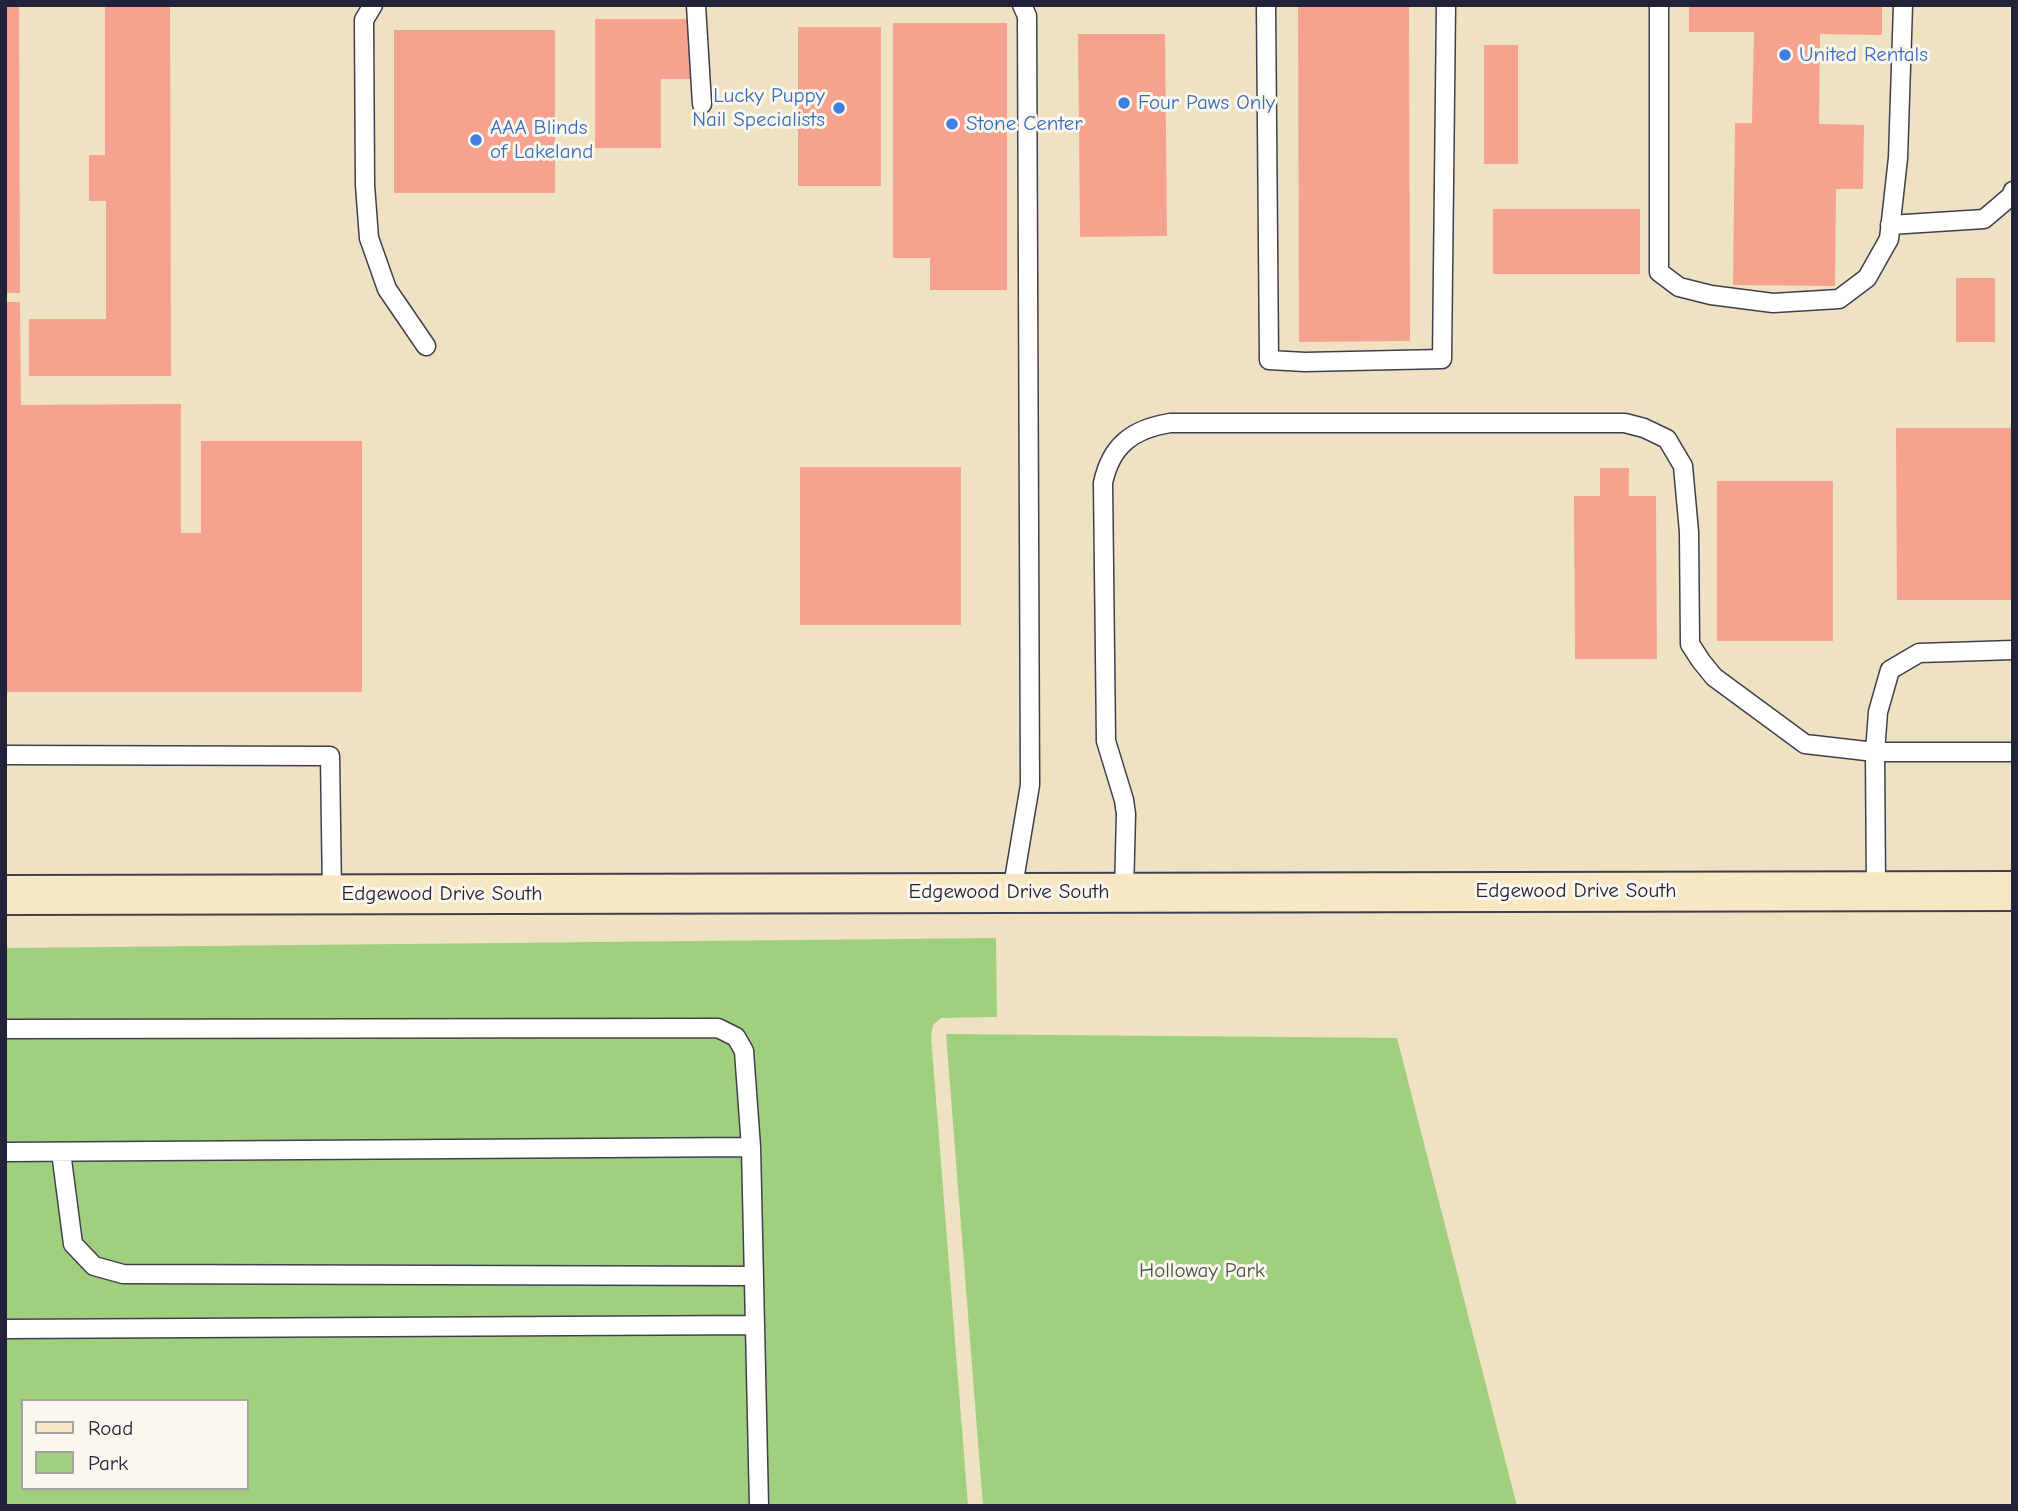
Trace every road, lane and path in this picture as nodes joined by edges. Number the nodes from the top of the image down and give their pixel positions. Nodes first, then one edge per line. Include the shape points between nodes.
1 (373, 5) edge
2 (696, 5) edge
3 (1022, 5) edge
4 (1266, 5) edge
5 (1446, 5) edge
6 (1658, 5) edge
7 (1903, 5) edge
8 (702, 104) dead end
9 (2013, 191) edge
10 (1890, 225) junction
11 (426, 346) dead end
12 (2013, 650) edge
13 (1874, 752) junction
14 (2013, 752) edge
15 (5, 755) edge
16 (1876, 891) junction
17 (2013, 891) edge
18 (1012, 892) junction
19 (1124, 892) junction
20 (5, 895) edge
21 (332, 895) junction
22 (5, 1029) edge
23 (751, 1147) junction
24 (5, 1152) edge
25 (61, 1152) junction
26 (754, 1276) junction
27 (755, 1325) junction
28 (5, 1329) edge
29 (759, 1506) edge

1 - 11 lane via 364,20 369,238 387,289
2 - 8 lane
3 - 18 lane via 1027,16 1031,785
4 - 5 lane via 1269,360 1305,362 1442,359
6 - 10 lane via 1659,272 1679,287 1711,295 1773,303 1839,299 1867,278 1889,239
7 - 10 lane via 1898,158
9 - 10 lane via 1984,219
12 - 13 lane via 1919,653 1890,670 1878,712
13 - 14 lane
13 - 16 lane
13 - 19 lane via 1805,744 1714,677 1701,661 1690,644 1683,466 1667,439 1644,428 1625,423 1170,423 1149,427 1116,450 1103,482 1106,741 1126,814
15 - 21 lane via 330,756
16 - 17 street, Edgewood Drive South
16 - 19 street, Edgewood Drive South
18 - 19 street, Edgewood Drive South
18 - 21 street, Edgewood Drive South
20 - 21 street, Edgewood Drive South
22 - 23 lane via 718,1028 736,1037 744,1051
23 - 25 lane
23 - 26 lane
24 - 25 lane
25 - 26 lane via 73,1244 94,1266 123,1274
26 - 27 lane
27 - 28 lane
27 - 29 lane

